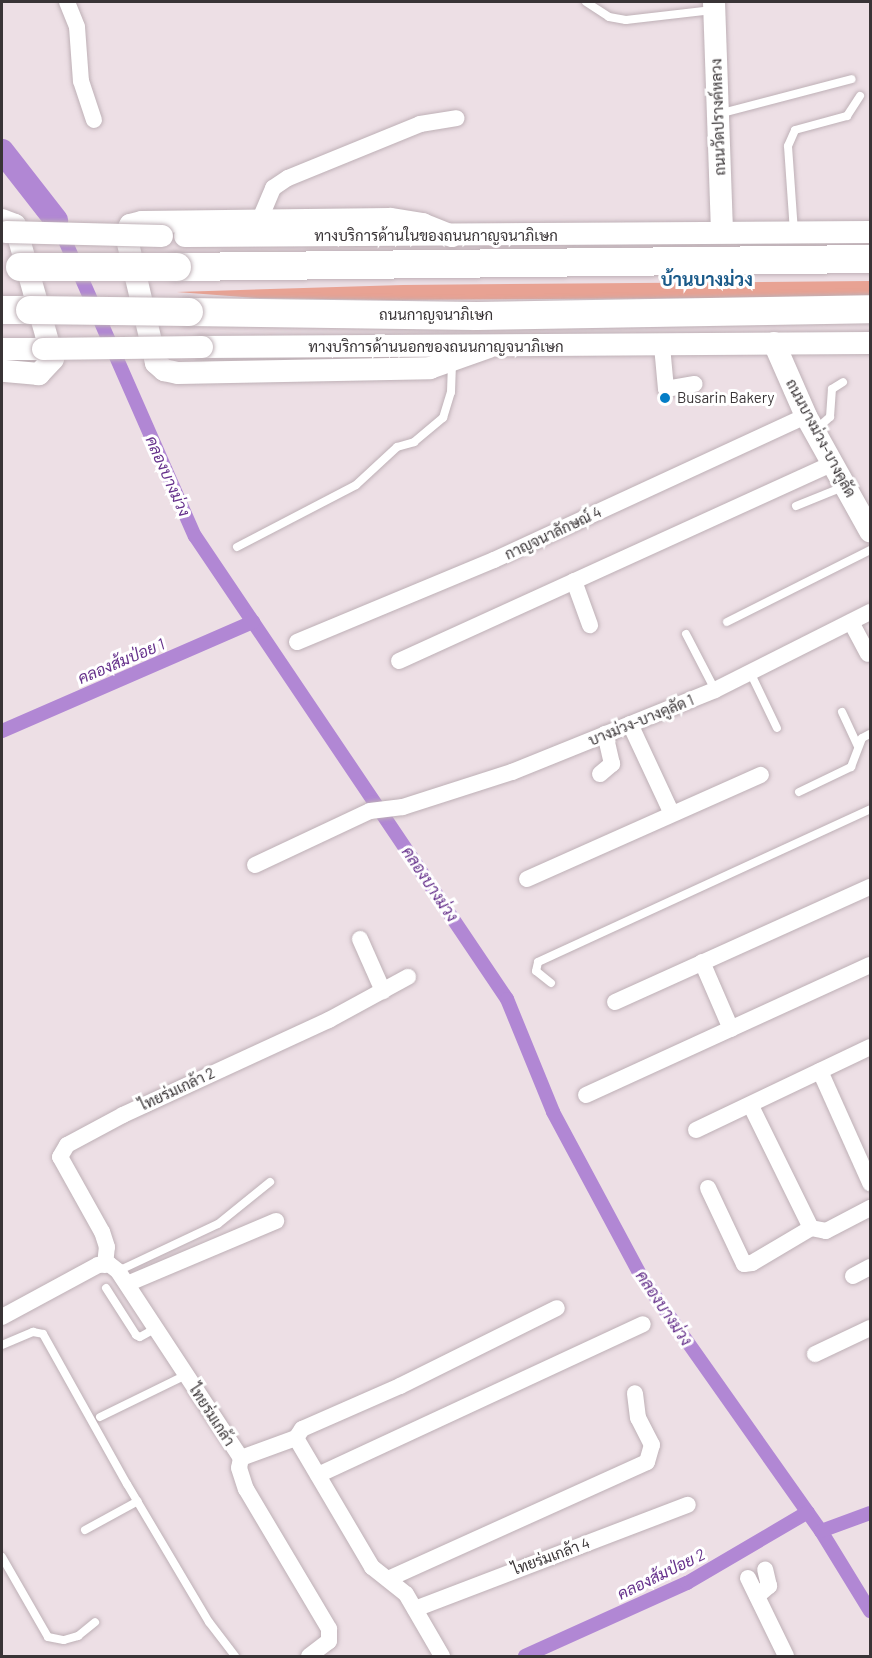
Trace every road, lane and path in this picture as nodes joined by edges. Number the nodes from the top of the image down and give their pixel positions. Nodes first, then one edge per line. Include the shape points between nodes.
1 (67, 2) edge
2 (586, 2) edge
3 (714, 6) edge
4 (852, 79) dead end
5 (860, 96) dead end
6 (718, 114) junction
7 (457, 118) dead end
8 (94, 120) dead end
9 (261, 219) junction
10 (3, 228) edge
11 (722, 232) junction
12 (794, 232) junction
13 (870, 232) edge
14 (452, 236) junction
15 (870, 259) edge
16 (11, 267) edge
17 (870, 309) edge
18 (2, 310) edge
19 (774, 343) junction
20 (870, 343) edge
21 (662, 346) junction
22 (489, 347) junction
23 (2, 349) edge
24 (452, 358) junction
25 (2, 371) edge
26 (843, 382) dead end
27 (695, 384) dead end
28 (810, 423) junction
29 (833, 463) junction
30 (846, 485) junction
31 (796, 506) dead end
32 (870, 531) edge
33 (237, 548) dead end
34 (870, 550) edge
35 (574, 581) junction
36 (870, 612) edge
37 (727, 622) dead end
38 (851, 622) junction
39 (590, 625) dead end
40 (687, 634) dead end
41 (297, 642) dead end
42 (868, 654) dead end
43 (399, 661) dead end
44 (750, 672) junction
45 (715, 690) junction
46 (842, 712) dead end
47 (630, 724) junction
48 (777, 728) dead end
49 (605, 734) junction
50 (870, 734) edge
51 (858, 746) junction
52 (600, 774) dead end
53 (761, 775) dead end
54 (799, 792) dead end
55 (870, 809) edge
56 (672, 814) junction
57 (255, 865) dead end
58 (527, 879) dead end
59 (870, 887) edge
60 (360, 939) dead end
61 (702, 962) junction
62 (870, 965) edge
63 (408, 977) dead end
64 (550, 983) dead end
65 (383, 991) junction
66 (615, 1002) dead end
67 (731, 1029) junction
68 (870, 1047) edge
69 (820, 1071) junction
70 (586, 1095) dead end
71 (752, 1106) junction
72 (696, 1130) dead end
73 (270, 1182) dead end
74 (870, 1183) edge
75 (708, 1188) dead end
76 (870, 1209) edge
77 (276, 1221) dead end
78 (811, 1228) junction
79 (870, 1267) edge
80 (117, 1273) junction
81 (853, 1276) dead end
82 (106, 1288) dead end
83 (557, 1308) dead end
84 (2, 1317) edge
85 (643, 1324) dead end
86 (156, 1328) junction
87 (870, 1328) edge
88 (2, 1345) edge
89 (814, 1354) dead end
90 (186, 1375) junction
91 (635, 1393) dead end
92 (100, 1417) dead end
93 (296, 1438) junction
94 (241, 1458) junction
95 (318, 1475) junction
96 (138, 1502) junction
97 (688, 1505) dead end
98 (85, 1530) dead end
99 (2, 1557) edge
100 (765, 1569) dead end
101 (748, 1578) dead end
102 (387, 1579) junction
103 (757, 1596) junction
104 (415, 1609) junction
105 (95, 1622) dead end
106 (235, 1656) edge
107 (309, 1656) edge
108 (442, 1656) edge
109 (786, 1656) edge

1 - 8 street via 77,27 81,81
2 - 3 lane via 609,17 627,20
3 - 6 main road, ถนนวัดปรางค์หลวง
4 - 6 lane
5 - 12 lane via 847,116 795,130 788,146
6 - 11 main road, ถนนวัดปรางค์หลวง
7 - 9 street via 420,124 288,178 273,188
9 - 14 main road via 390,219 423,224
9 - 24 main road via 130,225 126,235 156,363 164,370 178,374 430,368
10 - 14 main road, ทางบริการด้านในของถนนกาญจนาภิเษก, bridge via 162,236
10 - 25 main road via 15,225 53,359 39,374
11 - 12 main road, ทางบริการด้านในของถนนกาญจนาภิเษก
11 - 14 main road, ทางบริการด้านในของถนนกาญจนาภิเษก
12 - 13 main road, ทางบริการด้านในของถนนกาญจนาภิเษก
15 - 16 highway, bridge
17 - 18 highway, ถนนกาญจนาภิเษก, bridge via 476,316
19 - 20 main road, ทางบริการด้านนอกของถนนกาญจนาภิเษก
19 - 21 main road, ทางบริการด้านนอกของถนนกาญจนาภิเษก
19 - 28 main road, ถนนบางม่วง-บางคูลัด
21 - 22 main road, ทางบริการด้านนอกของถนนกาญจนาภิเษก
21 - 27 street via 666,388
22 - 23 main road, ทางบริการด้านนอกของถนนกาญจนาภิเษก, bridge
22 - 24 main road
24 - 33 lane via 451,392 443,418 414,442 396,447 356,485
26 - 28 lane via 832,389 830,417
28 - 29 main road, ถนนบางม่วง-บางคูลัด
28 - 41 street, กาญจนาลักษณ์ 4
29 - 30 main road, ถนนบางม่วง-บางคูลัด
29 - 35 street
30 - 31 lane
30 - 32 main road, ถนนบางม่วง-บางคูลัด
34 - 37 lane
35 - 39 street
35 - 43 street
36 - 38 street, บางม่วง-บางคูลัด 1
38 - 42 street
38 - 44 street, บางม่วง-บางคูลัด 1
40 - 45 lane
44 - 45 street, บางม่วง-บางคูลัด 1
44 - 48 lane
45 - 47 street, บางม่วง-บางคูลัด 1
46 - 51 lane
47 - 49 street, บางม่วง-บางคูลัด 1
47 - 56 street
49 - 52 street via 612,764
49 - 57 street, บางม่วง-บางคูลัด 1 via 512,772 403,807 370,811
50 - 51 lane
51 - 54 lane via 851,767
53 - 56 street
55 - 64 lane via 538,962 537,971
56 - 58 street
59 - 61 street
60 - 65 street
61 - 66 street
61 - 67 street
62 - 67 street
63 - 65 street, ไทยร่มเกล้า 2
65 - 80 street, ไทยร่มเกล้า 2 via 67,1144 60,1156 102,1232
67 - 70 street
68 - 69 street
69 - 71 street
69 - 74 street
71 - 72 street
71 - 78 street
73 - 80 lane via 218,1224
75 - 78 street via 744,1263 761,1259
76 - 78 street via 826,1231
77 - 80 street
79 - 81 street
80 - 84 street via 45,1292
80 - 86 street, ไทยร่มเกล้า
82 - 86 lane via 136,1335
83 - 93 street, ไทยร่มเกล้า via 400,1386 302,1429
85 - 95 street
86 - 90 street, ไทยร่มเกล้า
87 - 89 street
88 - 96 lane via 33,1332 43,1334
90 - 92 lane
90 - 94 street, ไทยร่มเกล้า
91 - 102 street via 638,1418 652,1444 647,1462
93 - 94 street, ไทยร่มเกล้า
93 - 95 street
94 - 107 street via 239,1468 246,1489 329,1629 329,1641
95 - 102 street via 372,1567
96 - 98 lane
96 - 106 lane via 209,1622
97 - 104 street, ไทยร่มเกล้า 4
99 - 105 lane via 48,1637 64,1640 78,1636
100 - 103 street via 769,1586
101 - 103 street
102 - 104 street via 406,1594
103 - 109 street
104 - 108 street

